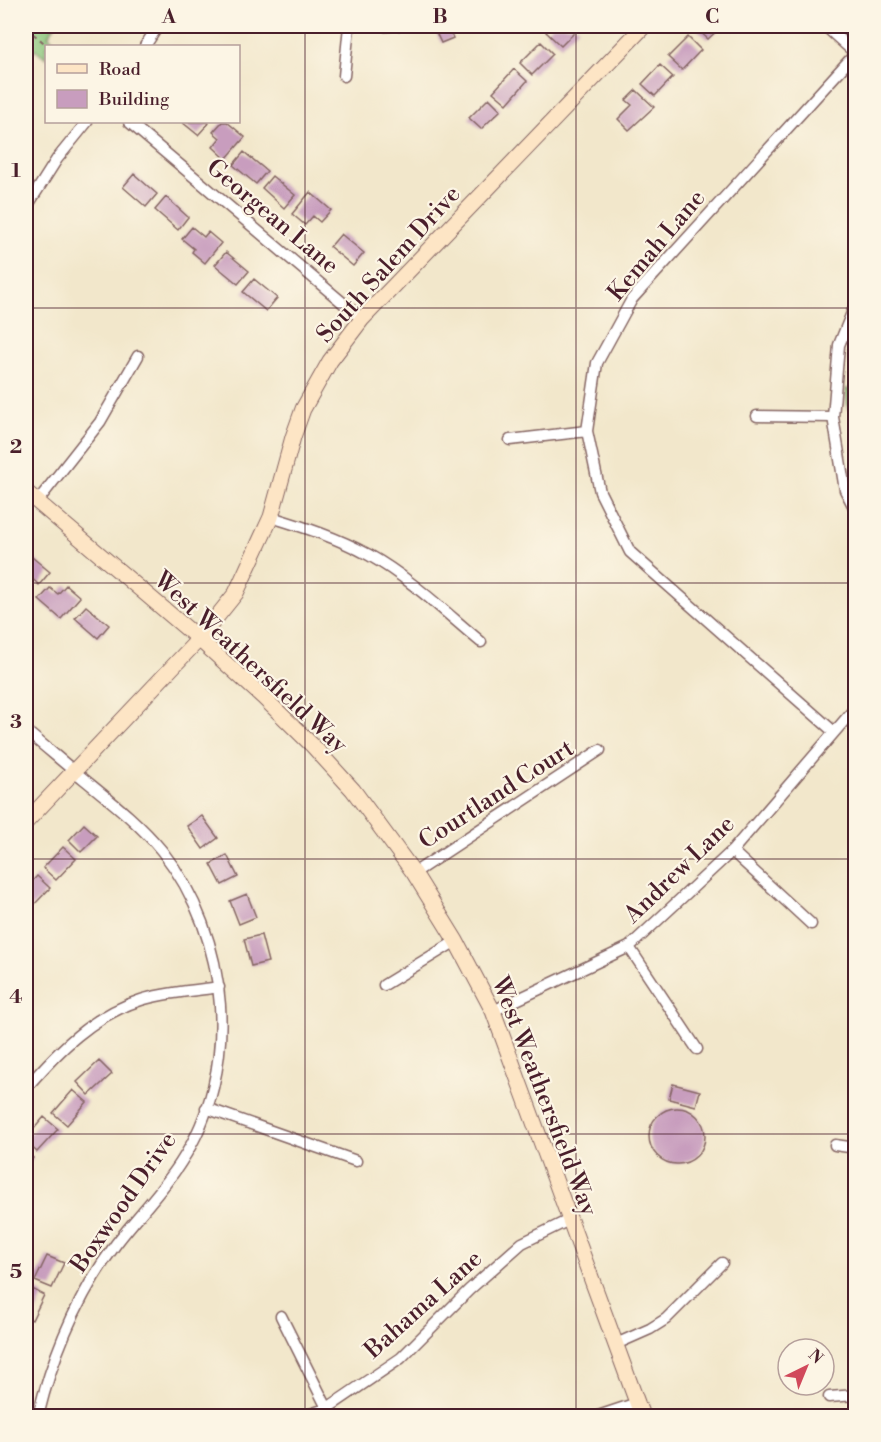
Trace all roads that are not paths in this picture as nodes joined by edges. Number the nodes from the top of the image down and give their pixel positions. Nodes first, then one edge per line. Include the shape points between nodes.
1 (158, 26) edge
2 (349, 26) edge
3 (644, 26) edge
4 (825, 26) edge
5 (146, 45) edge
6 (855, 54) edge
7 (345, 76) dead end
8 (86, 123) edge
9 (130, 123) edge
10 (26, 208) edge
11 (855, 303) edge
12 (362, 319) junction
13 (138, 356) dead end
14 (757, 416) dead end
15 (833, 417) junction
16 (587, 431) junction
17 (510, 440) dead end
18 (31, 497) edge
19 (855, 511) edge
20 (270, 517) junction
21 (199, 639) junction
22 (481, 642) dead end
23 (855, 707) edge
24 (26, 731) edge
25 (833, 731) junction
26 (600, 750) dead end
27 (73, 771) junction
28 (26, 822) edge
29 (732, 851) junction
30 (414, 873) junction
31 (810, 924) dead end
32 (456, 941) junction
33 (629, 946) junction
34 (384, 985) dead end
35 (219, 987) junction
36 (494, 1011) junction
37 (697, 1049) dead end
38 (26, 1088) edge
39 (206, 1108) junction
40 (835, 1145) dead end
41 (855, 1148) edge
42 (356, 1161) dead end
43 (569, 1220) junction
44 (722, 1263) dead end
45 (281, 1316) dead end
46 (616, 1344) junction
47 (855, 1395) edge
48 (836, 1396) edge
49 (639, 1410) edge
50 (329, 1413) edge
51 (38, 1416) edge
52 (304, 1416) edge
53 (598, 1416) edge

1 - 5 street
2 - 7 street
3 - 12 street, South Salem Drive
4 - 6 street
6 - 16 street, Kemah Lane via 632,299 597,363
8 - 10 street via 57,159
9 - 12 street, Georgean Lane
11 - 15 street via 839,345
12 - 20 street, South Salem Drive via 330,361 303,409
13 - 18 street via 100,422
14 - 15 street
15 - 19 street via 845,490
16 - 17 street
16 - 25 street, Kemah Lane via 600,492 630,552
18 - 21 street, West Weathersfield Way
20 - 21 street, South Salem Drive via 236,593
20 - 22 street via 317,531 369,555 403,577
21 - 27 street, South Salem Drive
21 - 30 street, West Weathersfield Way via 333,768
23 - 25 street, Andrew Lane
24 - 27 street, Boxwood Drive
25 - 29 street, Andrew Lane
26 - 30 street, Courtland Court
27 - 28 street, South Salem Drive
27 - 35 street, Boxwood Drive via 137,824 170,862 201,920
29 - 31 street
29 - 33 street, Andrew Lane
30 - 32 street, West Weathersfield Way
32 - 34 street
32 - 36 street, West Weathersfield Way
33 - 36 street, Andrew Lane
33 - 37 street
35 - 38 street via 143,999 121,1008 69,1042
35 - 39 street, Boxwood Drive via 219,1050
36 - 43 street, West Weathersfield Way
39 - 42 street
39 - 51 street, Boxwood Drive via 182,1161 114,1247 71,1317 53,1360
40 - 41 street
43 - 46 street, West Weathersfield Way
43 - 50 street, Bahama Lane via 522,1243 401,1358
44 - 46 street via 666,1319
45 - 50 street
46 - 49 street, West Weathersfield Way
47 - 48 street
49 - 53 street
50 - 52 street, Bahama Lane

